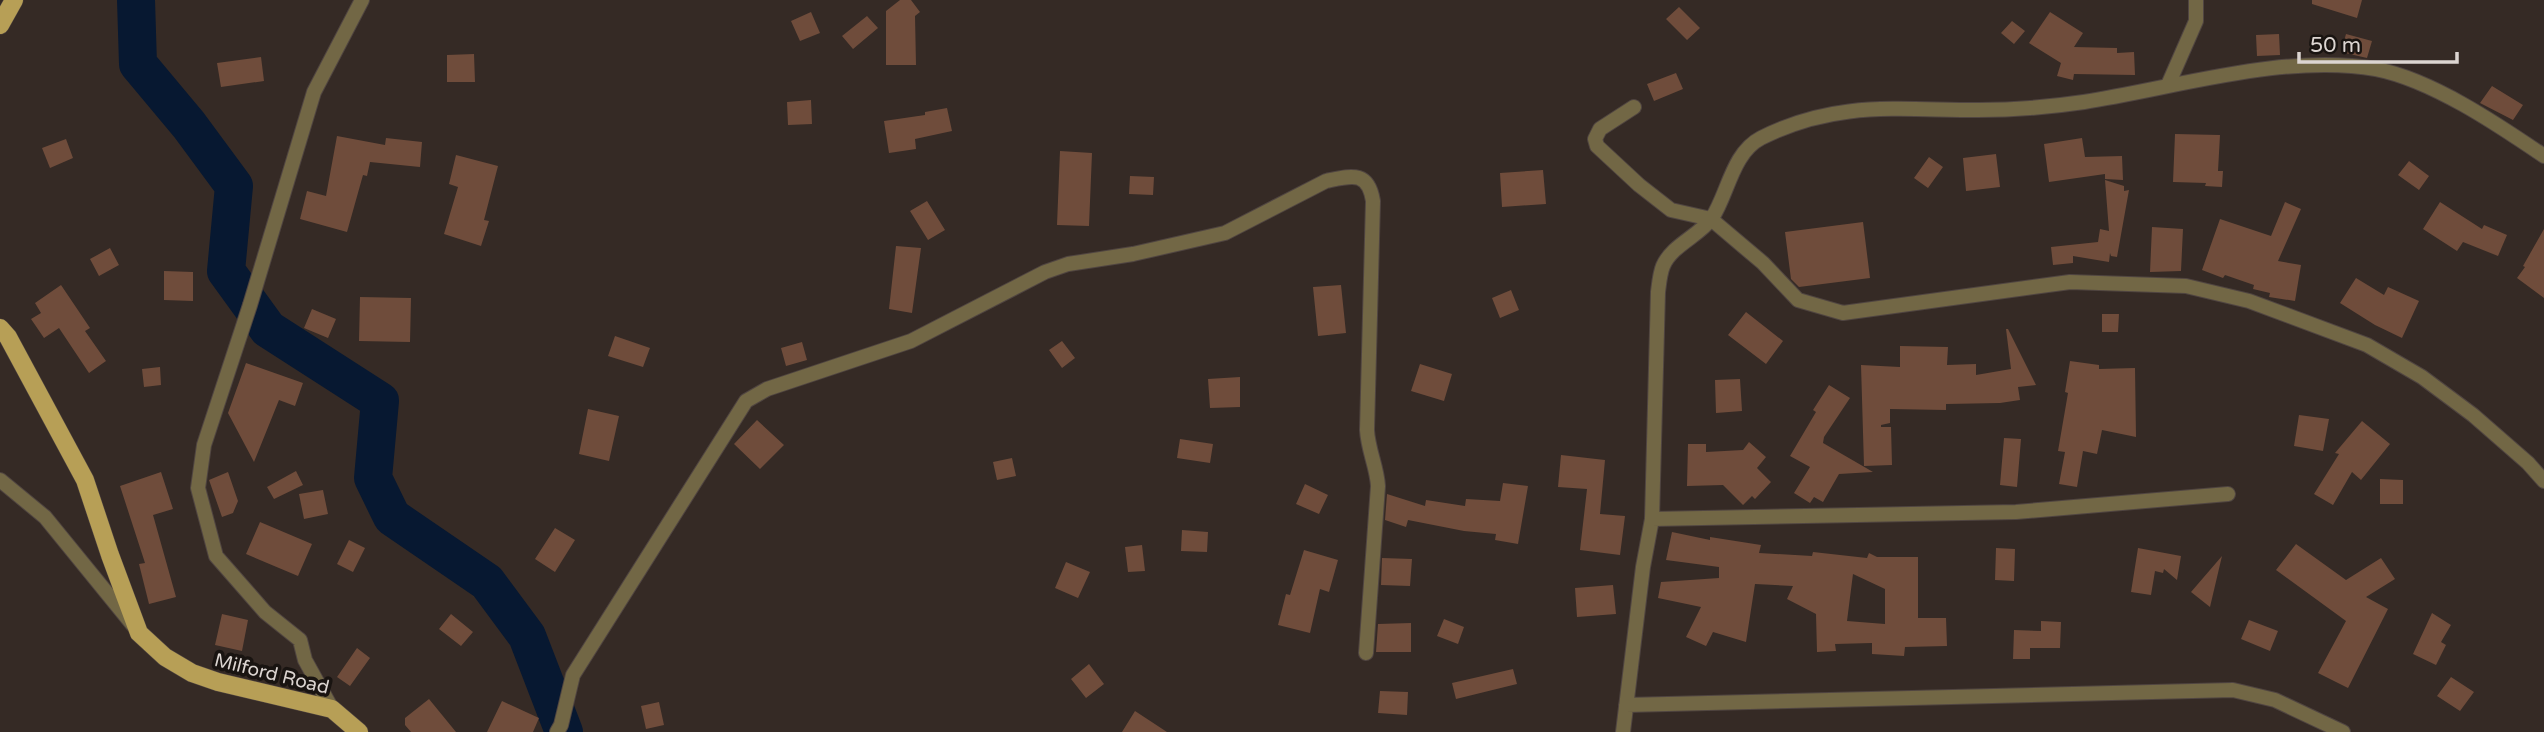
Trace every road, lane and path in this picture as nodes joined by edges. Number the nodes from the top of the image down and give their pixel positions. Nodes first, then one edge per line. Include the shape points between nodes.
1 (14, 0) edge
2 (362, 0) edge
3 (2196, 0) edge
4 (0, 25) edge
5 (2168, 85) junction
6 (1634, 107) dead end
7 (2544, 156) edge
8 (1711, 219) junction
9 (0, 328) edge
10 (0, 480) edge
11 (2544, 481) edge
12 (2228, 494) dead end
13 (1652, 519) junction
14 (139, 633) junction
15 (1366, 653) dead end
16 (1626, 705) junction
17 (332, 709) junction
18 (359, 732) edge
19 (557, 732) edge
20 (1623, 732) edge
21 (2343, 732) edge

1 - 4 main road
2 - 17 street via 314,92 204,445 198,488 216,556 265,612 300,640 305,660
3 - 5 street via 2196,21
5 - 7 street via 2327,65 2375,69 2412,79 2457,102
5 - 8 street via 2083,102 1982,110 1865,108 1816,116 1759,139 1738,161
6 - 8 street via 1600,129 1597,146 1671,210
8 - 11 street via 1798,300 1843,313 2070,282 2186,286 2249,301 2367,345 2422,377 2473,415
8 - 13 street via 1663,265 1658,292
9 - 14 main road via 85,480
10 - 14 street via 45,517
12 - 13 street via 2016,512
13 - 16 street
14 - 17 main road, Milford Road via 192,673
15 - 19 street via 1378,486 1367,430 1373,201 1371,188 1357,177 1326,181 1225,233 1045,272 911,341 767,389 746,401 573,675
16 - 20 street
16 - 21 street via 2233,690 2275,700
17 - 18 main road, Milford Road

